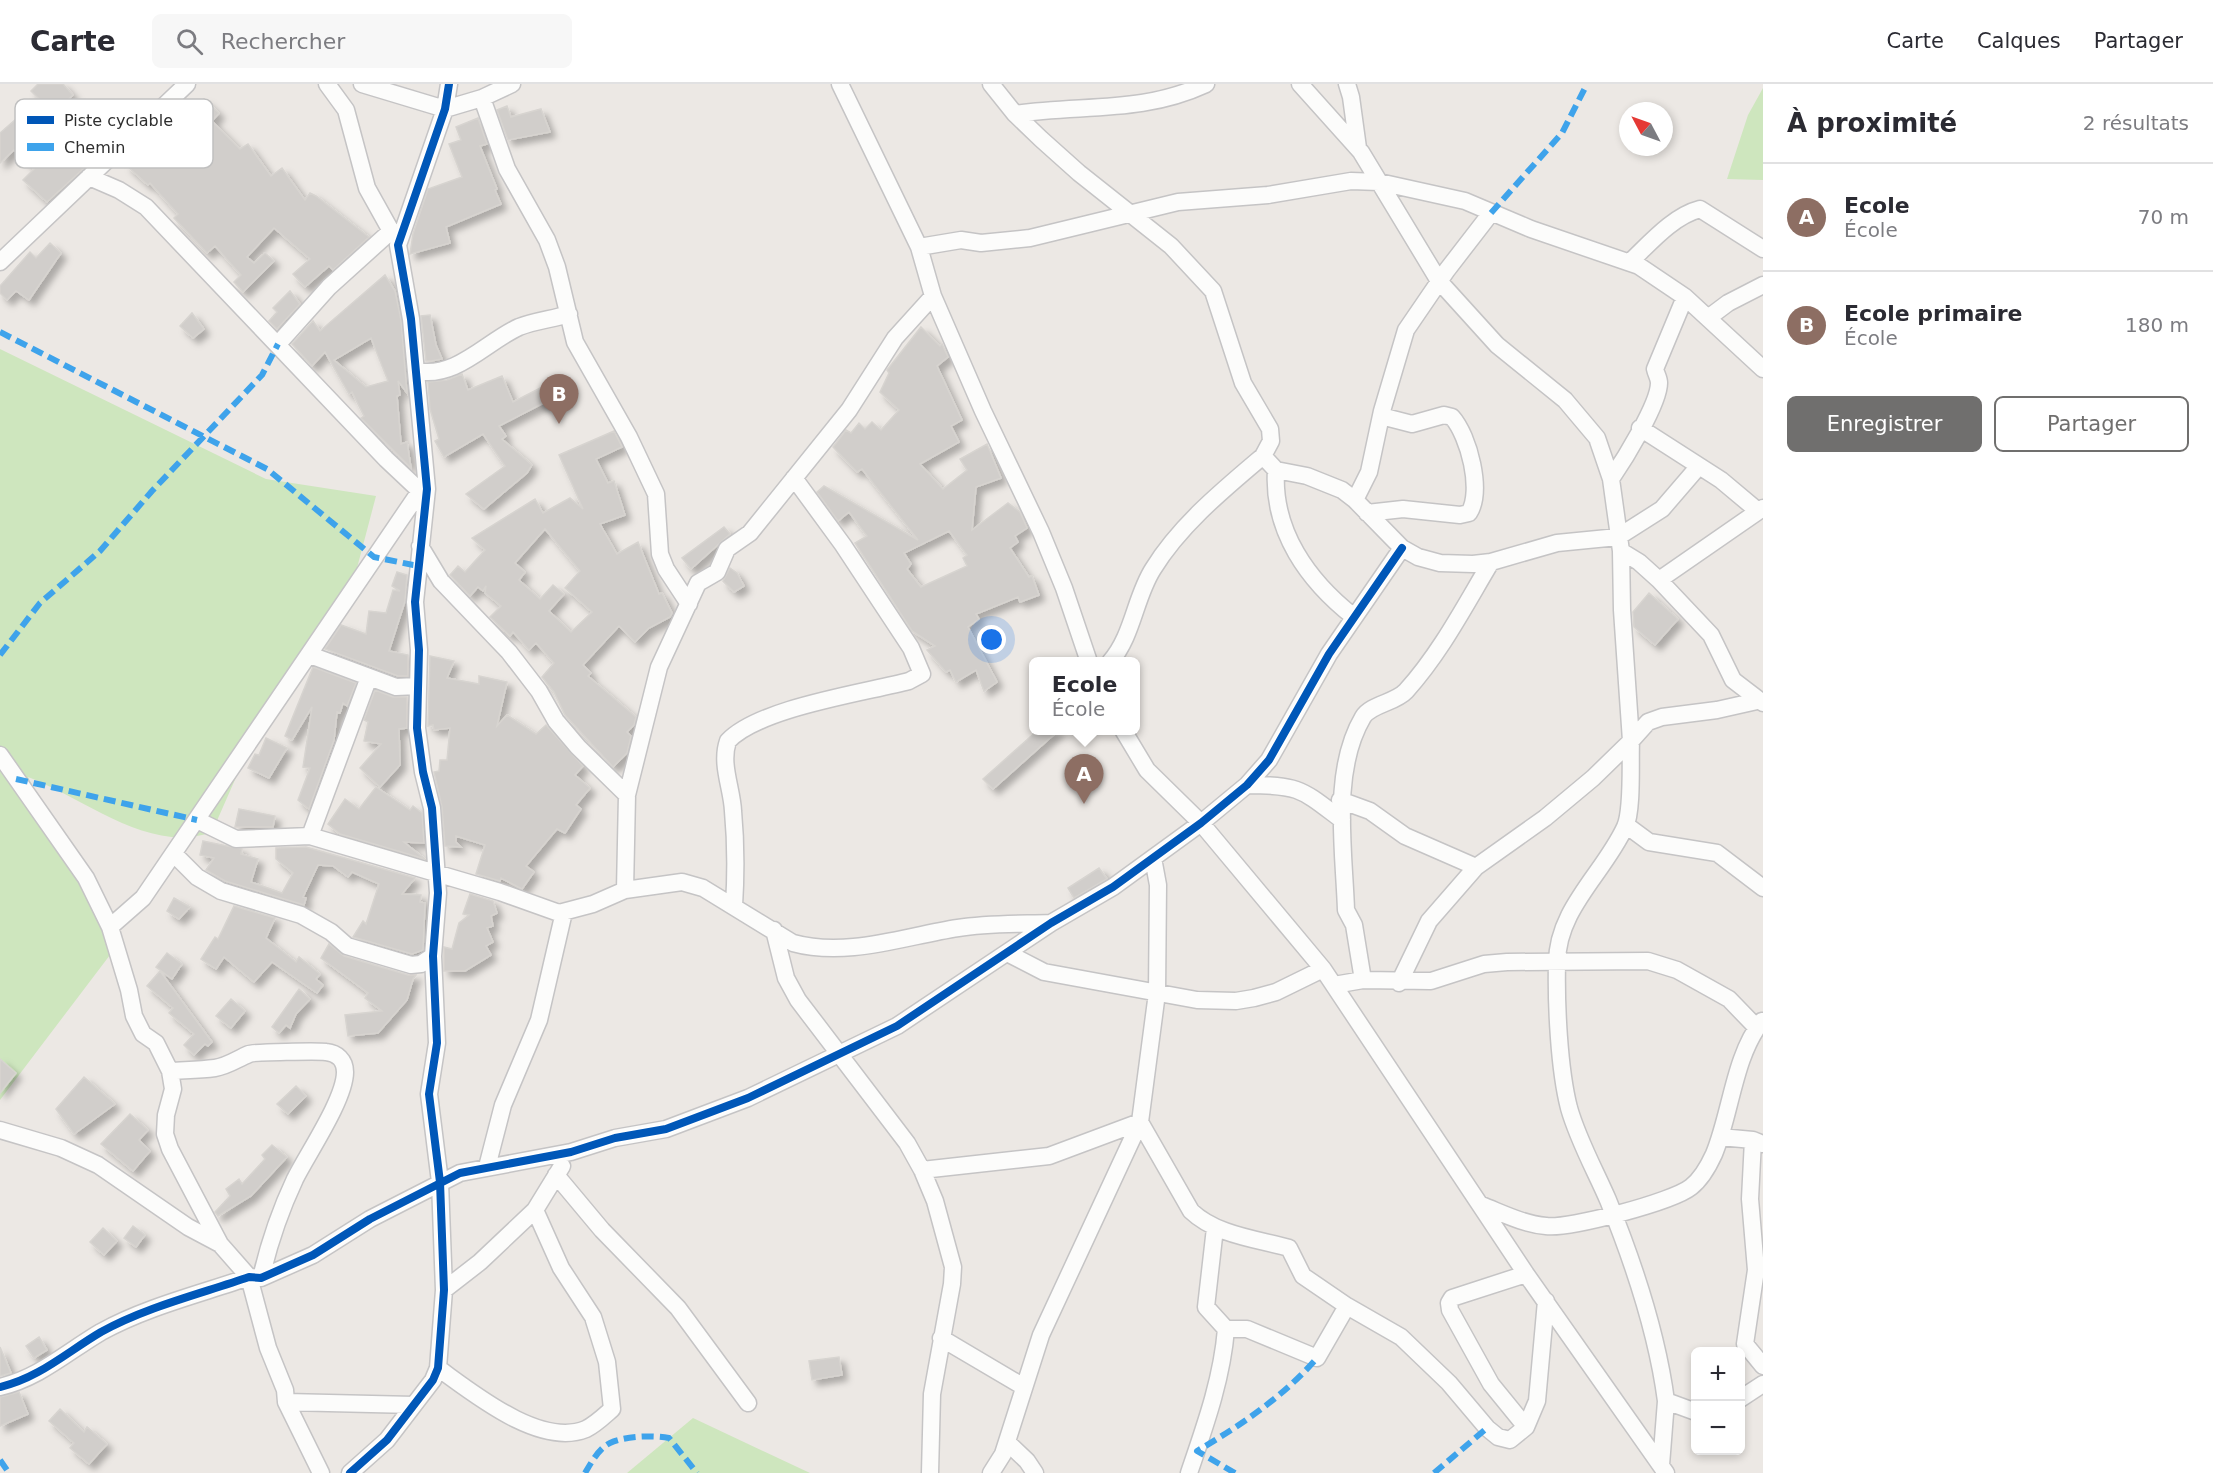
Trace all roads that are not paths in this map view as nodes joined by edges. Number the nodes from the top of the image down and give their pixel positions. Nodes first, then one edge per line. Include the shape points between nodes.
1 (188, 84) edge
2 (327, 84) edge
3 (362, 84) edge
4 (449, 84) edge
5 (512, 84) edge
6 (840, 84) edge
7 (991, 84) edge
8 (1206, 84) edge
9 (1300, 84) edge
10 (1347, 84) edge
11 (482, 98) junction
12 (172, 99) edge
13 (445, 109) junction
14 (1015, 114) junction
15 (1358, 149) junction
16 (99, 168) edge
17 (89, 177) junction
18 (1379, 182) junction
19 (1491, 213) junction
20 (1131, 214) junction
21 (394, 238) junction
22 (919, 247) junction
23 (1763, 249) edge
24 (0, 262) edge
25 (1630, 262) junction
26 (1439, 281) junction
27 (1763, 285) edge
28 (933, 296) junction
29 (1685, 297) junction
30 (569, 314) junction
31 (1708, 318) junction
32 (278, 344) junction
33 (1763, 369) edge
34 (417, 371) junction
35 (1381, 416) junction
36 (1640, 428) junction
37 (1263, 456) junction
38 (1699, 466) junction
39 (1276, 470) junction
40 (794, 478) junction
41 (1611, 479) junction
42 (424, 490) junction
43 (1356, 500) junction
44 (1760, 510) edge
45 (1367, 513) junction
46 (1619, 544) junction
47 (420, 546) junction
48 (1402, 548) junction
49 (1491, 562) junction
50 (1659, 580) junction
51 (689, 604) junction
52 (1354, 617) junction
53 (310, 656) junction
54 (1087, 657) edge
55 (1113, 657) edge
56 (369, 677) junction
57 (418, 686) junction
58 (1760, 702) edge
59 (1126, 735) edge
60 (1631, 741) junction
61 (0, 755) edge
62 (1247, 785) junction
63 (627, 795) junction
64 (1340, 801) junction
65 (197, 820) junction
66 (1342, 820) junction
67 (1201, 823) junction
68 (1626, 825) junction
69 (310, 836) junction
70 (174, 854) junction
71 (1153, 858) junction
72 (1476, 867) junction
73 (438, 875) junction
74 (1763, 888) edge
75 (625, 890) junction
76 (734, 906) junction
77 (564, 912) junction
78 (1051, 923) junction
79 (110, 927) junction
80 (774, 930) junction
81 (1009, 954) junction
82 (433, 956) junction
83 (1557, 962) junction
84 (1323, 969) junction
85 (1363, 980) junction
86 (1399, 982) junction
87 (1334, 985) junction
88 (1157, 993) junction
89 (1760, 1024) edge
90 (840, 1055) junction
91 (170, 1071) junction
92 (1140, 1122) junction
93 (0, 1130) edge
94 (1720, 1137) junction
95 (1758, 1142) edge
96 (571, 1152) junction
97 (487, 1167) junction
98 (922, 1170) junction
99 (556, 1175) junction
100 (440, 1182) junction
101 (1481, 1205) junction
102 (535, 1209) junction
103 (1613, 1215) junction
104 (1215, 1228) junction
105 (220, 1244) junction
106 (1527, 1274) junction
107 (255, 1277) junction
108 (444, 1290) junction
109 (1546, 1301) junction
110 (1347, 1306) junction
111 (1226, 1329) junction
112 (941, 1338) junction
113 (1763, 1366) edge
114 (438, 1368) junction
115 (1763, 1384) edge
116 (0, 1387) edge
117 (1024, 1387) junction
118 (1745, 1396) edge
119 (1666, 1401) junction
120 (286, 1402) junction
121 (748, 1403) dead end
122 (414, 1405) junction
123 (1691, 1410) edge
124 (1526, 1427) junction
125 (1007, 1442) junction
126 (1664, 1469) edge
127 (321, 1473) edge
128 (350, 1473) edge
129 (930, 1473) edge
130 (991, 1473) edge
131 (1035, 1473) edge
132 (1189, 1473) edge

1 - 12 street
2 - 21 street via 346,110 367,188
3 - 13 street
4 - 13 street
5 - 11 street
6 - 22 street
7 - 14 street
8 - 14 street via 1162,101
9 - 15 street
10 - 15 street
11 - 13 street
11 - 30 street via 507,169 547,240
13 - 21 street
14 - 20 street
15 - 18 street
16 - 17 street
17 - 24 street
17 - 32 street via 146,207
18 - 19 street via 1465,201
18 - 20 street via 1351,181 1268,195 1178,202
18 - 26 street
19 - 25 street
19 - 26 street
20 - 22 street via 1030,238 981,243 961,240
20 - 37 street via 1171,246 1213,291 1243,383 1270,429 1271,441
21 - 32 street via 329,287
21 - 34 street
22 - 28 street
23 - 25 street via 1700,209 1655,238
25 - 29 street
26 - 35 street via 1406,330
26 - 41 street via 1497,345 1578,414 1598,438
27 - 31 street
28 - 40 street via 895,338 849,410
28 - 54 street via 1041,532
29 - 31 street
29 - 36 street via 1654,369 1659,383
30 - 34 street via 519,327 462,362 430,373
30 - 51 street via 575,342 656,494 660,554
31 - 33 street
32 - 42 street via 386,459
34 - 42 street
35 - 43 street via 1369,472
35 - 45 street via 1412,424 1444,415 1452,417 1471,459 1475,503 1469,513 1460,515 1403,509
36 - 38 street
36 - 41 street
37 - 39 street
37 - 55 street via 1174,539 1152,570
38 - 44 street
38 - 46 street via 1662,509
39 - 43 street via 1327,482
39 - 52 street via 1277,507 1287,535 1317,585
40 - 51 street via 750,533 728,549 717,572 698,583
40 - 76 street via 911,648 922,674 909,681 758,721 728,741 725,760 733,808
41 - 46 street
42 - 47 street
42 - 53 street
43 - 45 street
44 - 50 street
45 - 48 street
46 - 49 street via 1557,543
46 - 50 street
46 - 60 street
47 - 57 street via 416,602
47 - 63 street via 441,581 509,651 556,721
48 - 49 street via 1418,558 1440,563
48 - 52 street
49 - 64 street via 1440,650 1404,694 1364,716 1348,757
50 - 58 street via 1711,634 1733,680
51 - 63 street via 659,667
52 - 62 street via 1269,760
53 - 56 street
53 - 65 street
56 - 57 street via 396,687
56 - 69 street
57 - 73 street via 417,728 432,808
58 - 60 street via 1662,717 1648,722
59 - 67 street via 1147,770
60 - 68 street
60 - 72 street via 1545,818
61 - 79 street via 86,878
62 - 66 street via 1297,788
62 - 67 street
63 - 75 street
64 - 66 street
64 - 72 street via 1371,811 1405,836
65 - 69 street via 236,839
65 - 70 street
66 - 85 street via 1346,910 1354,925
67 - 71 street
67 - 84 street
68 - 74 street via 1649,842 1718,853
68 - 83 street via 1607,860 1573,907
69 - 73 street
70 - 79 street via 143,898
70 - 82 street via 197,877 221,891 313,920 347,945 411,965 422,964
71 - 78 street
71 - 88 street via 1158,885
72 - 86 street via 1429,921
73 - 77 street
73 - 82 street
75 - 76 street via 682,882 703,888
75 - 77 street
76 - 80 street
77 - 97 street via 539,1020 503,1105
78 - 80 street via 961,927 832,949 793,943
78 - 81 street
79 - 91 street via 134,1017 143,1034 156,1043
80 - 90 street via 786,978
81 - 88 street via 1044,972
81 - 90 street via 897,1026
82 - 100 street via 437,1043 429,1094
83 - 86 street via 1484,964 1431,981
83 - 89 street via 1648,961 1677,970 1728,999
83 - 103 street via 1560,1036 1569,1108
84 - 87 street
84 - 88 street via 1276,992 1236,1001
85 - 86 street
85 - 87 street
87 - 101 street
88 - 92 street
89 - 94 street via 1739,1073
90 - 96 street via 748,1098 666,1129 615,1138
90 - 98 street via 907,1143
91 - 105 street via 173,1089 165,1134
91 - 107 street via 216,1068 267,1051 326,1052 339,1056 344,1063 344,1082 295,1180
92 - 98 street via 1049,1156
92 - 104 street via 1191,1211
92 - 117 street via 1056,1300
93 - 105 street via 61,1148 98,1165 188,1227
94 - 95 street
94 - 103 street via 1714,1154 1692,1187
95 - 113 street via 1750,1199 1756,1270 1744,1341
96 - 97 street
96 - 99 street
97 - 100 street
98 - 112 street via 952,1267
99 - 102 street
99 - 121 street via 602,1230 678,1308
100 - 107 street via 313,1255
100 - 108 street
101 - 103 street via 1548,1227
101 - 106 street
102 - 108 street via 480,1262
102 - 114 street via 561,1268 593,1317 607,1362 612,1409 585,1429 557,1432 530,1425 496,1408
103 - 119 street via 1644,1301
104 - 110 street via 1289,1248 1303,1276
104 - 111 street via 1206,1307
105 - 107 street
106 - 109 street
106 - 124 street via 1452,1298 1449,1303 1486,1376
107 - 116 street via 134,1317 101,1332 21,1382
107 - 120 street via 268,1348
108 - 114 street
109 - 124 street via 1537,1401
109 - 126 street
110 - 111 street via 1317,1358 1247,1329
110 - 124 street via 1406,1341 1498,1437 1510,1440
111 - 132 street via 1213,1402
112 - 117 street
112 - 129 street via 932,1394
114 - 122 street
115 - 118 street
117 - 125 street
119 - 123 street
119 - 126 street
120 - 122 street
120 - 127 street
122 - 128 street via 387,1440
125 - 130 street
125 - 131 street

